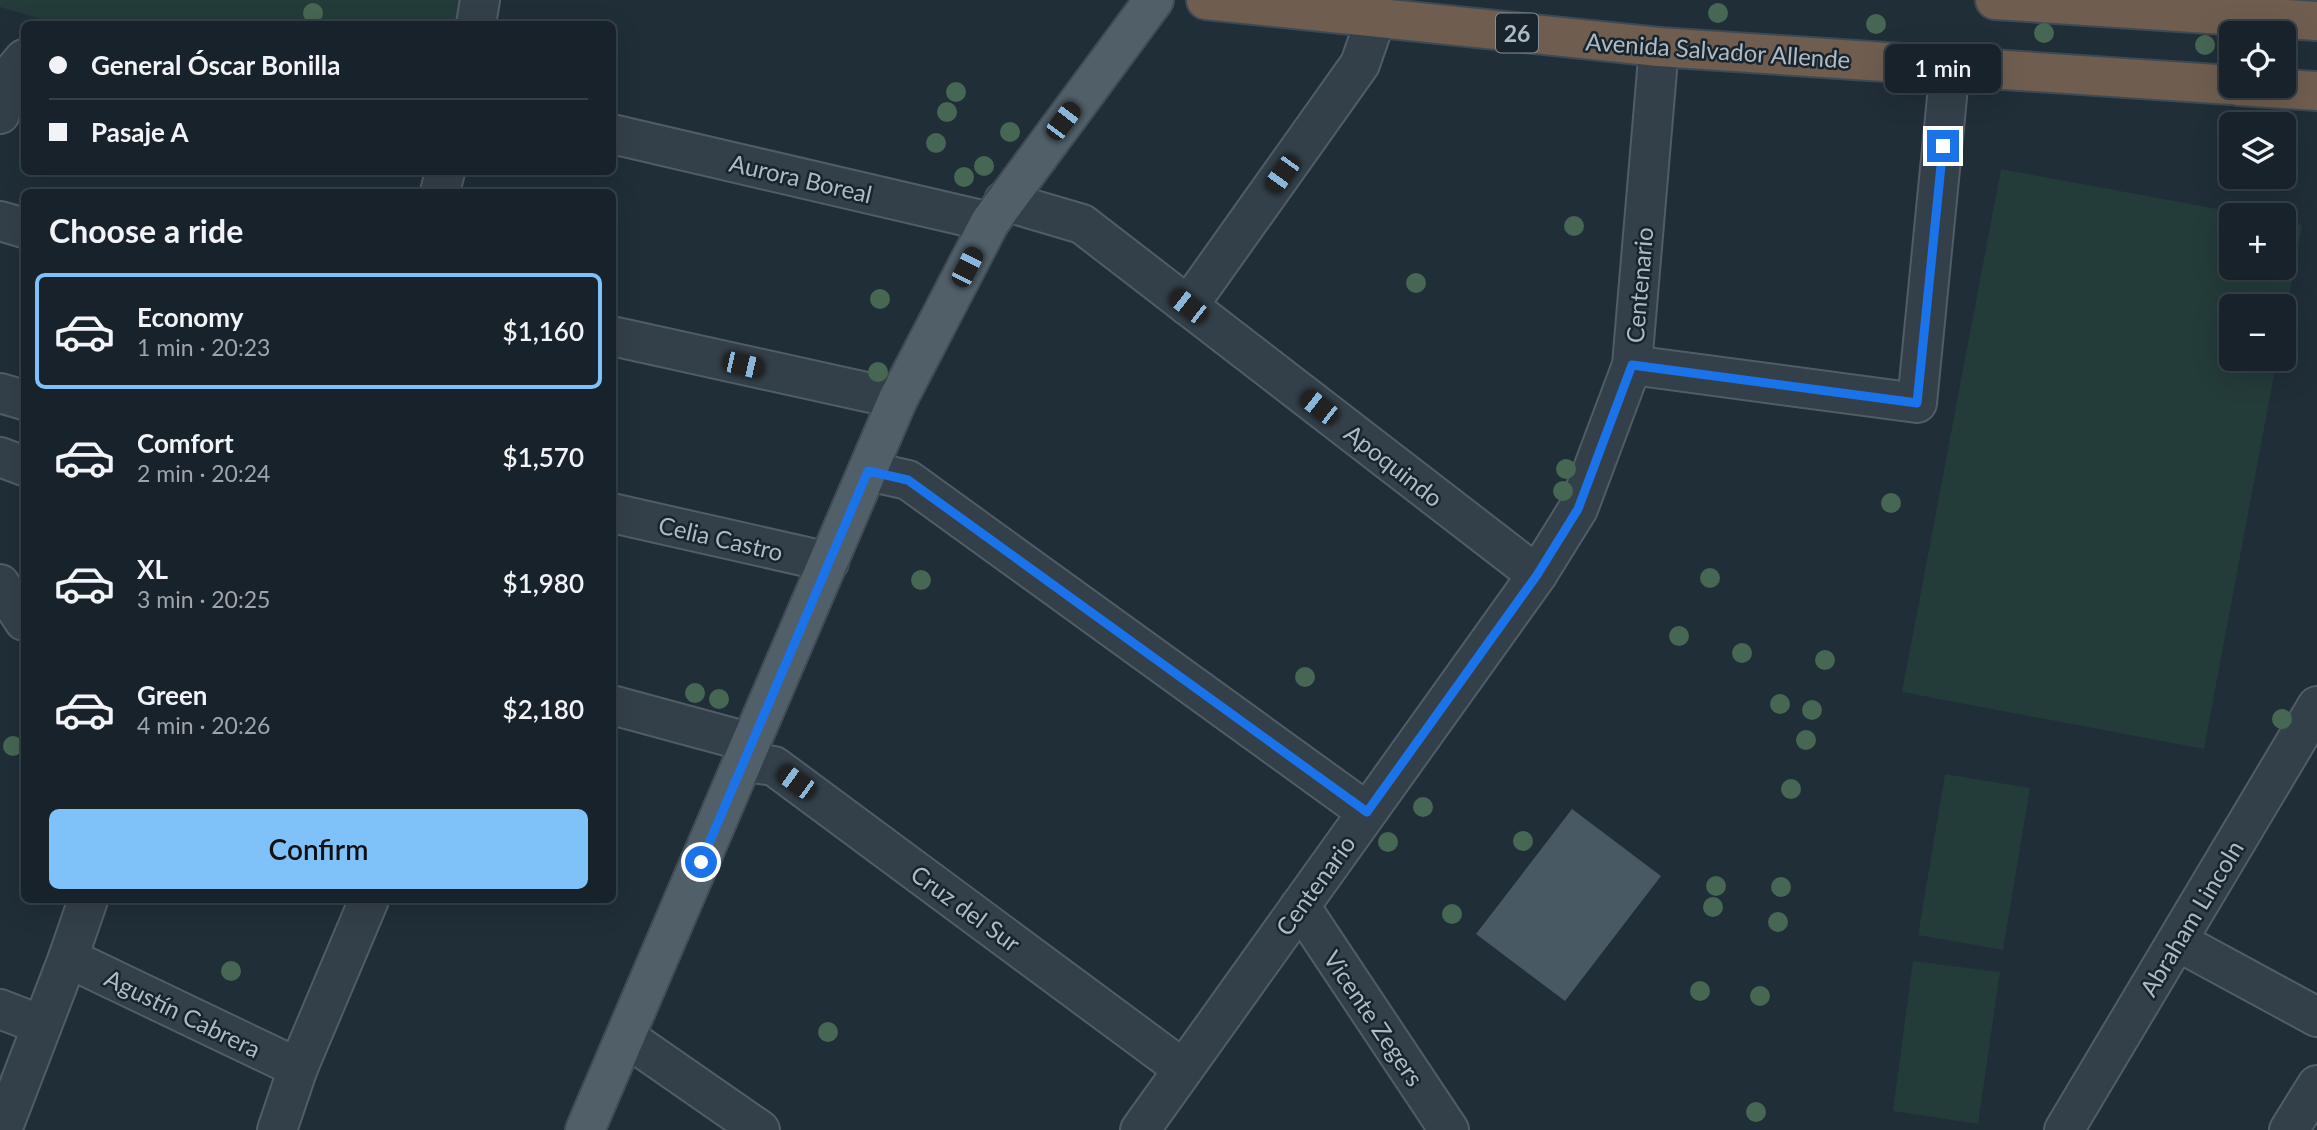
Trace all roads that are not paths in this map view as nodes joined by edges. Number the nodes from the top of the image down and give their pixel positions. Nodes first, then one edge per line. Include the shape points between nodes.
1 (480, 0) edge
2 (1154, 0) edge
3 (1206, 0) edge
4 (1995, 0) edge
5 (2315, 14) edge
6 (1376, 18) junction
7 (476, 21) edge
8 (1659, 47) junction
9 (21, 63) edge
10 (1950, 67) junction
11 (2219, 84) edge
12 (2296, 90) edge
13 (2317, 91) edge
14 (0, 114) edge
15 (616, 135) edge
16 (997, 212) junction
17 (0, 221) edge
18 (21, 227) edge
19 (1188, 306) junction
20 (616, 337) edge
21 (1632, 365) junction
22 (0, 393) edge
23 (21, 399) edge
24 (898, 399) junction
25 (0, 457) edge
26 (21, 465) edge
27 (868, 471) junction
28 (616, 514) edge
29 (830, 562) junction
30 (1537, 575) junction
31 (0, 584) edge
32 (21, 616) edge
33 (616, 706) edge
34 (2317, 706) edge
35 (748, 752) junction
36 (1367, 812) junction
37 (87, 903) edge
38 (368, 903) edge
39 (1300, 906) junction
40 (2177, 941) junction
41 (68, 958) junction
42 (0, 1009) edge
43 (2317, 1017) edge
44 (41, 1025) junction
45 (626, 1037) junction
46 (298, 1068) junction
47 (1183, 1069) junction
48 (2317, 1085) edge
49 (2, 1130) edge
50 (277, 1130) edge
51 (586, 1130) edge
52 (760, 1130) edge
53 (1140, 1130) edge
54 (1449, 1130) edge
55 (2064, 1130) edge
56 (2289, 1130) edge

1 - 7 street
2 - 16 main road
3 - 6 highway, Avenida Salvador Allende / 26
4 - 5 highway
6 - 8 highway, Avenida Salvador Allende / 26
6 - 19 street via 1360,64
8 - 10 highway, Avenida Salvador Allende / 26
8 - 21 street, Centenario
9 - 14 street via 8,78
10 - 11 highway, Avenida Salvador Allende / 26
10 - 21 street via 1917,403
12 - 13 highway
15 - 16 street, Aurora Boreal
16 - 19 street, Apoquindo via 1082,224
16 - 24 main road
17 - 18 street
19 - 30 street, Apoquindo
20 - 24 street
21 - 30 street, Centenario via 1578,509
22 - 23 street
24 - 27 main road
25 - 26 street
27 - 29 main road
27 - 36 street via 908,480
28 - 29 street, Celia Castro
29 - 35 main road
30 - 36 street, Centenario
31 - 32 street
33 - 35 street, Cruz del Sur
34 - 40 street, Abraham Lincoln
35 - 45 main road
35 - 47 street, Cruz del Sur via 774,766
36 - 39 street, Centenario
37 - 41 street
38 - 46 street
39 - 47 street, Centenario
39 - 54 street, Vicente Zegers
40 - 43 street
40 - 55 street, Abraham Lincoln
41 - 44 street
41 - 46 street, Agustín Cabrera
42 - 44 street
44 - 49 street
45 - 51 main road
45 - 52 street
46 - 50 street
47 - 53 street, Centenario
48 - 56 street

